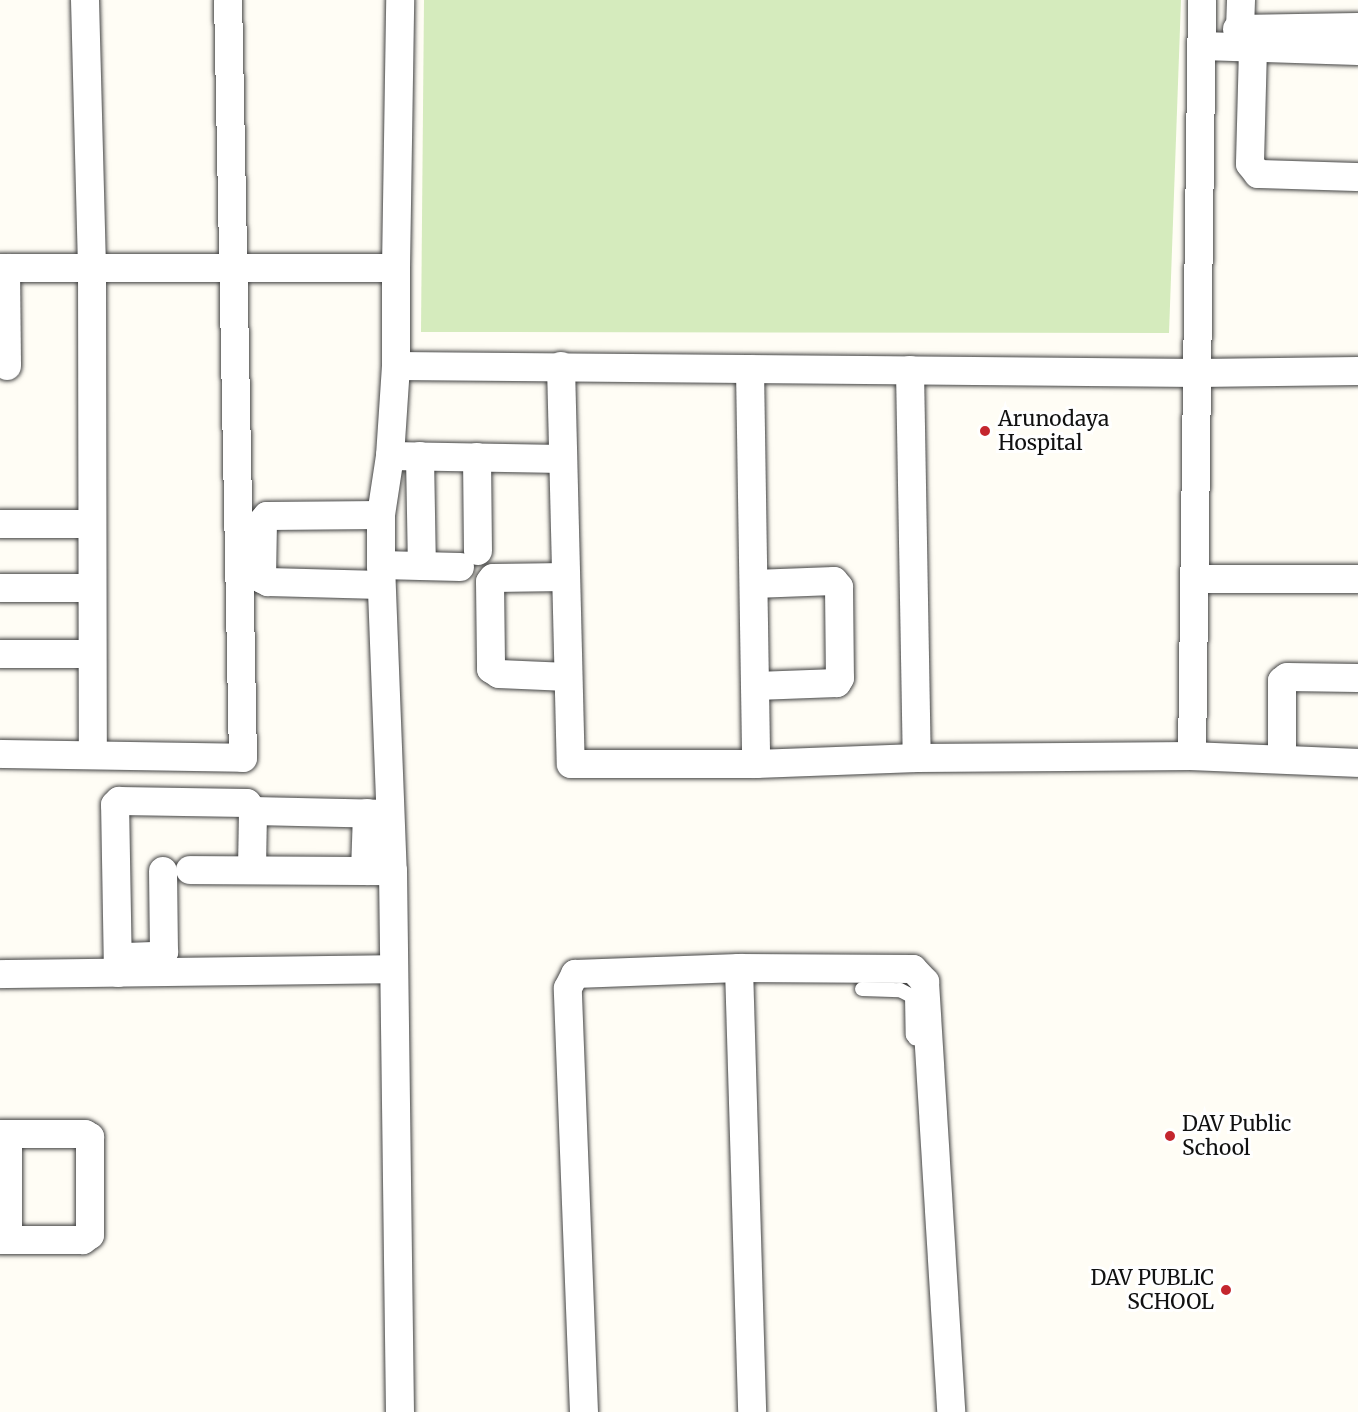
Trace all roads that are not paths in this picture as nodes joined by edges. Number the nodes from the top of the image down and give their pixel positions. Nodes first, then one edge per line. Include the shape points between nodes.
1 (85, 0) edge
2 (228, 0) edge
3 (400, 0) edge
4 (1202, 0) edge
5 (1241, 0) edge
6 (1358, 27) edge
7 (1202, 38) junction
8 (1247, 39) junction
9 (1358, 51) edge
10 (1358, 177) edge
11 (92, 267) junction
12 (3, 268) edge
13 (232, 268) junction
14 (396, 268) junction
15 (396, 366) junction
16 (561, 366) junction
17 (750, 369) junction
18 (910, 370) junction
19 (1358, 371) edge
20 (1198, 373) junction
21 (2, 374) edge
22 (390, 456) junction
23 (420, 456) junction
24 (477, 458) junction
25 (555, 459) junction
26 (375, 515) junction
27 (0, 524) edge
28 (86, 524) junction
29 (251, 555) junction
30 (511, 565) dead end
31 (422, 566) junction
32 (558, 571) junction
33 (377, 578) junction
34 (1194, 579) junction
35 (1358, 579) edge
36 (753, 584) junction
37 (0, 588) edge
38 (79, 588) junction
39 (0, 654) edge
40 (85, 654) junction
41 (560, 677) junction
42 (1358, 678) edge
43 (756, 686) junction
44 (12, 745) edge
45 (1290, 753) junction
46 (93, 754) junction
47 (1347, 755) edge
48 (1192, 756) junction
49 (918, 758) junction
50 (756, 764) junction
51 (254, 811) junction
52 (378, 813) junction
53 (252, 869) junction
54 (379, 871) junction
55 (118, 965) junction
56 (739, 968) junction
57 (394, 969) junction
58 (0, 974) edge
59 (862, 989) dead end
60 (928, 1039) junction
61 (4, 1134) edge
62 (4, 1240) edge
63 (400, 1412) edge
64 (584, 1412) edge
65 (752, 1412) edge
66 (951, 1412) edge

1 - 11 street
2 - 13 street
3 - 14 street
4 - 7 street
5 - 8 street
6 - 8 street
7 - 8 street
7 - 20 street
8 - 9 street
8 - 10 street via 1250,164 1258,174
11 - 12 street
11 - 13 street
11 - 28 street
12 - 21 street
13 - 14 street
13 - 29 street
14 - 15 street
15 - 16 street
15 - 22 street
16 - 17 street
16 - 25 street
17 - 18 street
17 - 36 street
18 - 20 street
18 - 49 street
19 - 20 street
20 - 34 street
22 - 23 street
22 - 26 street
23 - 24 street
23 - 31 street
24 - 25 street
24 - 31 street via 469,559
25 - 32 street
26 - 29 street via 267,516
26 - 33 street
27 - 28 street
28 - 38 street
28 - 40 street
29 - 33 street via 262,579 268,582
29 - 46 street via 243,758
30 - 32 street
31 - 33 street
32 - 41 street
32 - 41 street via 493,578 490,582 491,669 499,674
33 - 52 street
34 - 35 street
34 - 48 street
36 - 43 street
36 - 43 street via 834,582 839,587 837,683
37 - 38 street
38 - 40 street
39 - 40 street
40 - 44 street via 76,731 72,737
40 - 46 street
41 - 50 street via 571,764
42 - 45 street via 1287,677 1282,681
43 - 50 street
44 - 46 street
45 - 47 street
45 - 48 street
48 - 49 street
49 - 50 street
51 - 52 street
51 - 53 street
51 - 55 street via 247,803 119,801 115,806
52 - 54 street
53 - 54 street
53 - 55 street via 177,871 164,952
54 - 57 street
55 - 57 street
55 - 58 street
56 - 60 street via 913,969 926,982
56 - 64 street via 575,974 568,988
56 - 65 street
57 - 63 street
59 - 60 lane via 900,990 912,996 913,1035
60 - 66 street
61 - 62 street
61 - 62 street via 90,1137 90,1235 83,1240

